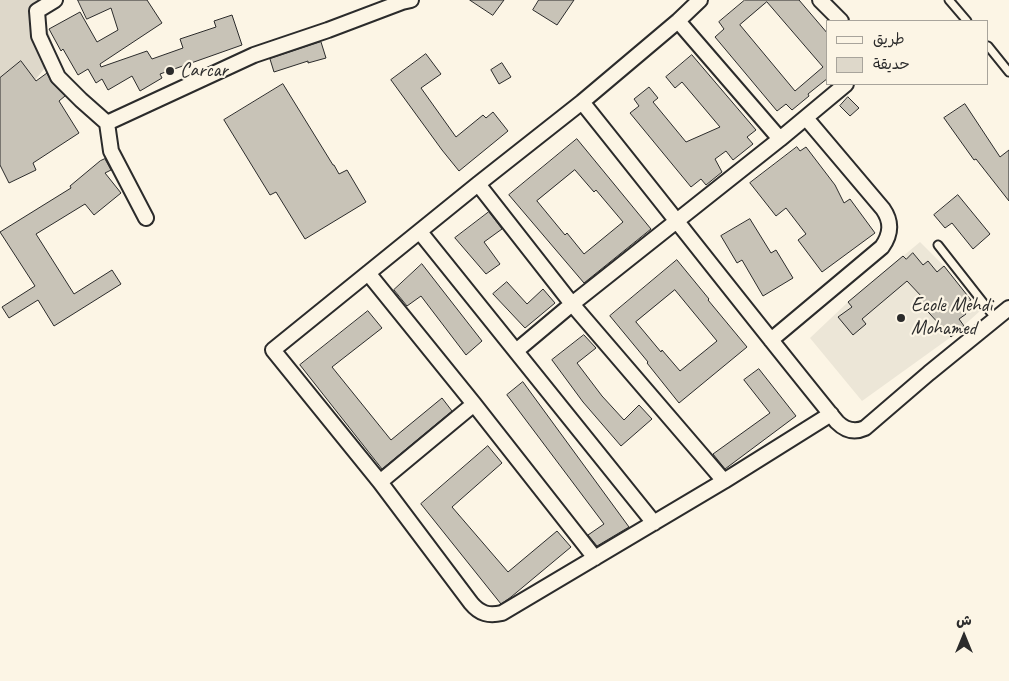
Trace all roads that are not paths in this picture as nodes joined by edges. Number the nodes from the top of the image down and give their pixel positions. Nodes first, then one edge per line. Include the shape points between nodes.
1 (55, 0) edge
2 (411, 0) edge
3 (700, 0) edge
4 (820, 0) edge
5 (949, 0) edge
6 (840, 20) edge
7 (966, 20) edge
8 (678, 21) junction
9 (989, 47) edge
10 (1009, 72) edge
11 (845, 85) edge
12 (582, 102) junction
13 (806, 118) junction
14 (107, 123) junction
15 (780, 140) junction
16 (478, 184) junction
17 (146, 218) dead end
18 (677, 220) junction
19 (420, 232) junction
20 (938, 245) dead end
21 (368, 273) junction
22 (572, 304) junction
23 (1009, 308) edge
24 (996, 319) junction
25 (770, 340) junction
26 (516, 351) junction
27 (474, 404) junction
28 (831, 414) junction
29 (724, 481) junction
30 (380, 482) junction
31 (654, 523) junction
32 (595, 558) junction

1 - 14 street via 37,11 39,36 58,77
2 - 14 street via 254,55
3 - 8 street
4 - 6 street
5 - 7 lane
8 - 12 street
8 - 15 street
9 - 10 lane
11 - 13 street
12 - 16 street
12 - 18 street
13 - 15 street
13 - 25 street via 883,209 889,220 889,234 882,247
14 - 17 street via 111,151
15 - 18 street
16 - 19 street
16 - 22 street
18 - 22 street
18 - 25 street
19 - 21 street
19 - 26 street
20 - 24 lane
21 - 27 street
21 - 30 street via 273,350
22 - 26 street
22 - 29 street
23 - 24 street
24 - 28 street via 865,428 855,431 840,426
25 - 28 street
26 - 31 street
27 - 30 street
27 - 32 street
28 - 29 street
29 - 31 street
30 - 32 street via 476,609 482,612 502,613
31 - 32 street

